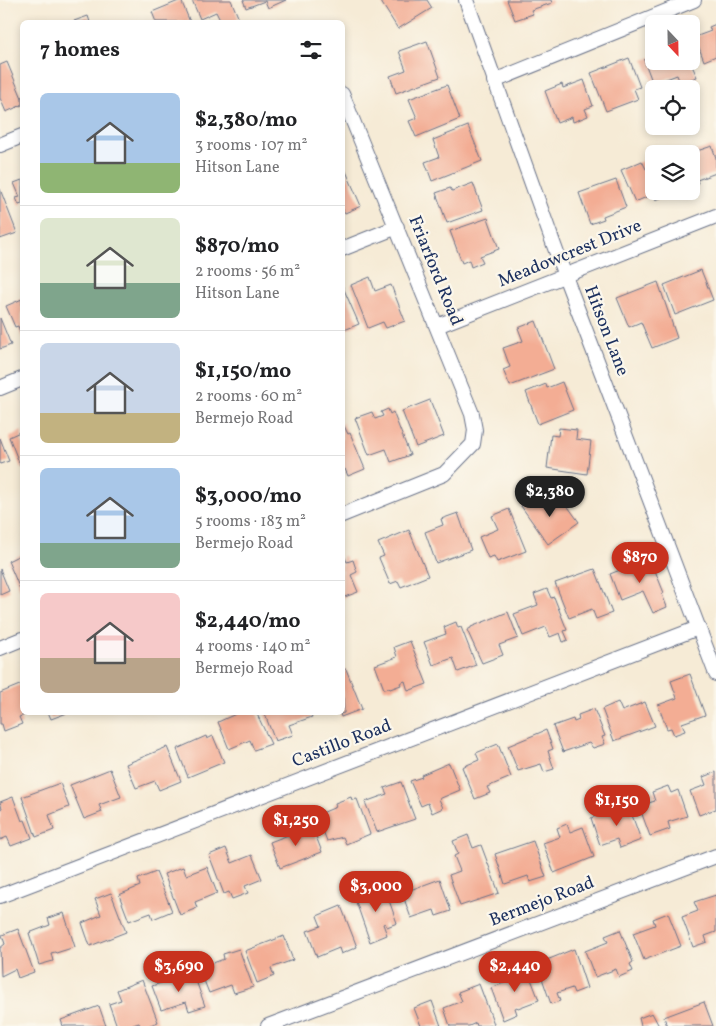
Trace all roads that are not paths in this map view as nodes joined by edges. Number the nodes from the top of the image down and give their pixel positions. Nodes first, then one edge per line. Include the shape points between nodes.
1 (466, 0) edge
2 (694, 0) edge
3 (494, 81) junction
4 (345, 101) edge
5 (20, 137) edge
6 (0, 145) edge
7 (716, 216) edge
8 (397, 227) junction
9 (345, 248) edge
10 (565, 276) junction
11 (437, 326) junction
12 (20, 380) edge
13 (0, 388) edge
14 (345, 514) edge
15 (698, 628) junction
16 (20, 640) edge
17 (0, 648) edge
18 (716, 674) edge
19 (716, 856) edge
20 (0, 896) edge
21 (268, 1026) edge

1 - 3 street, Hitson Lane
2 - 3 street
3 - 10 street, Hitson Lane
4 - 8 street, Friarford Road
5 - 6 street
7 - 10 street, Meadowcrest Drive
8 - 9 street
8 - 11 street, Friarford Road
10 - 11 street, Meadowcrest Drive
10 - 15 street, Hitson Lane
11 - 14 street, Friarford Road via 472,414 473,444 444,474
12 - 13 street
15 - 18 street, Hitson Lane
15 - 20 street, Castillo Road
16 - 17 street
19 - 21 street, Bermejo Road

